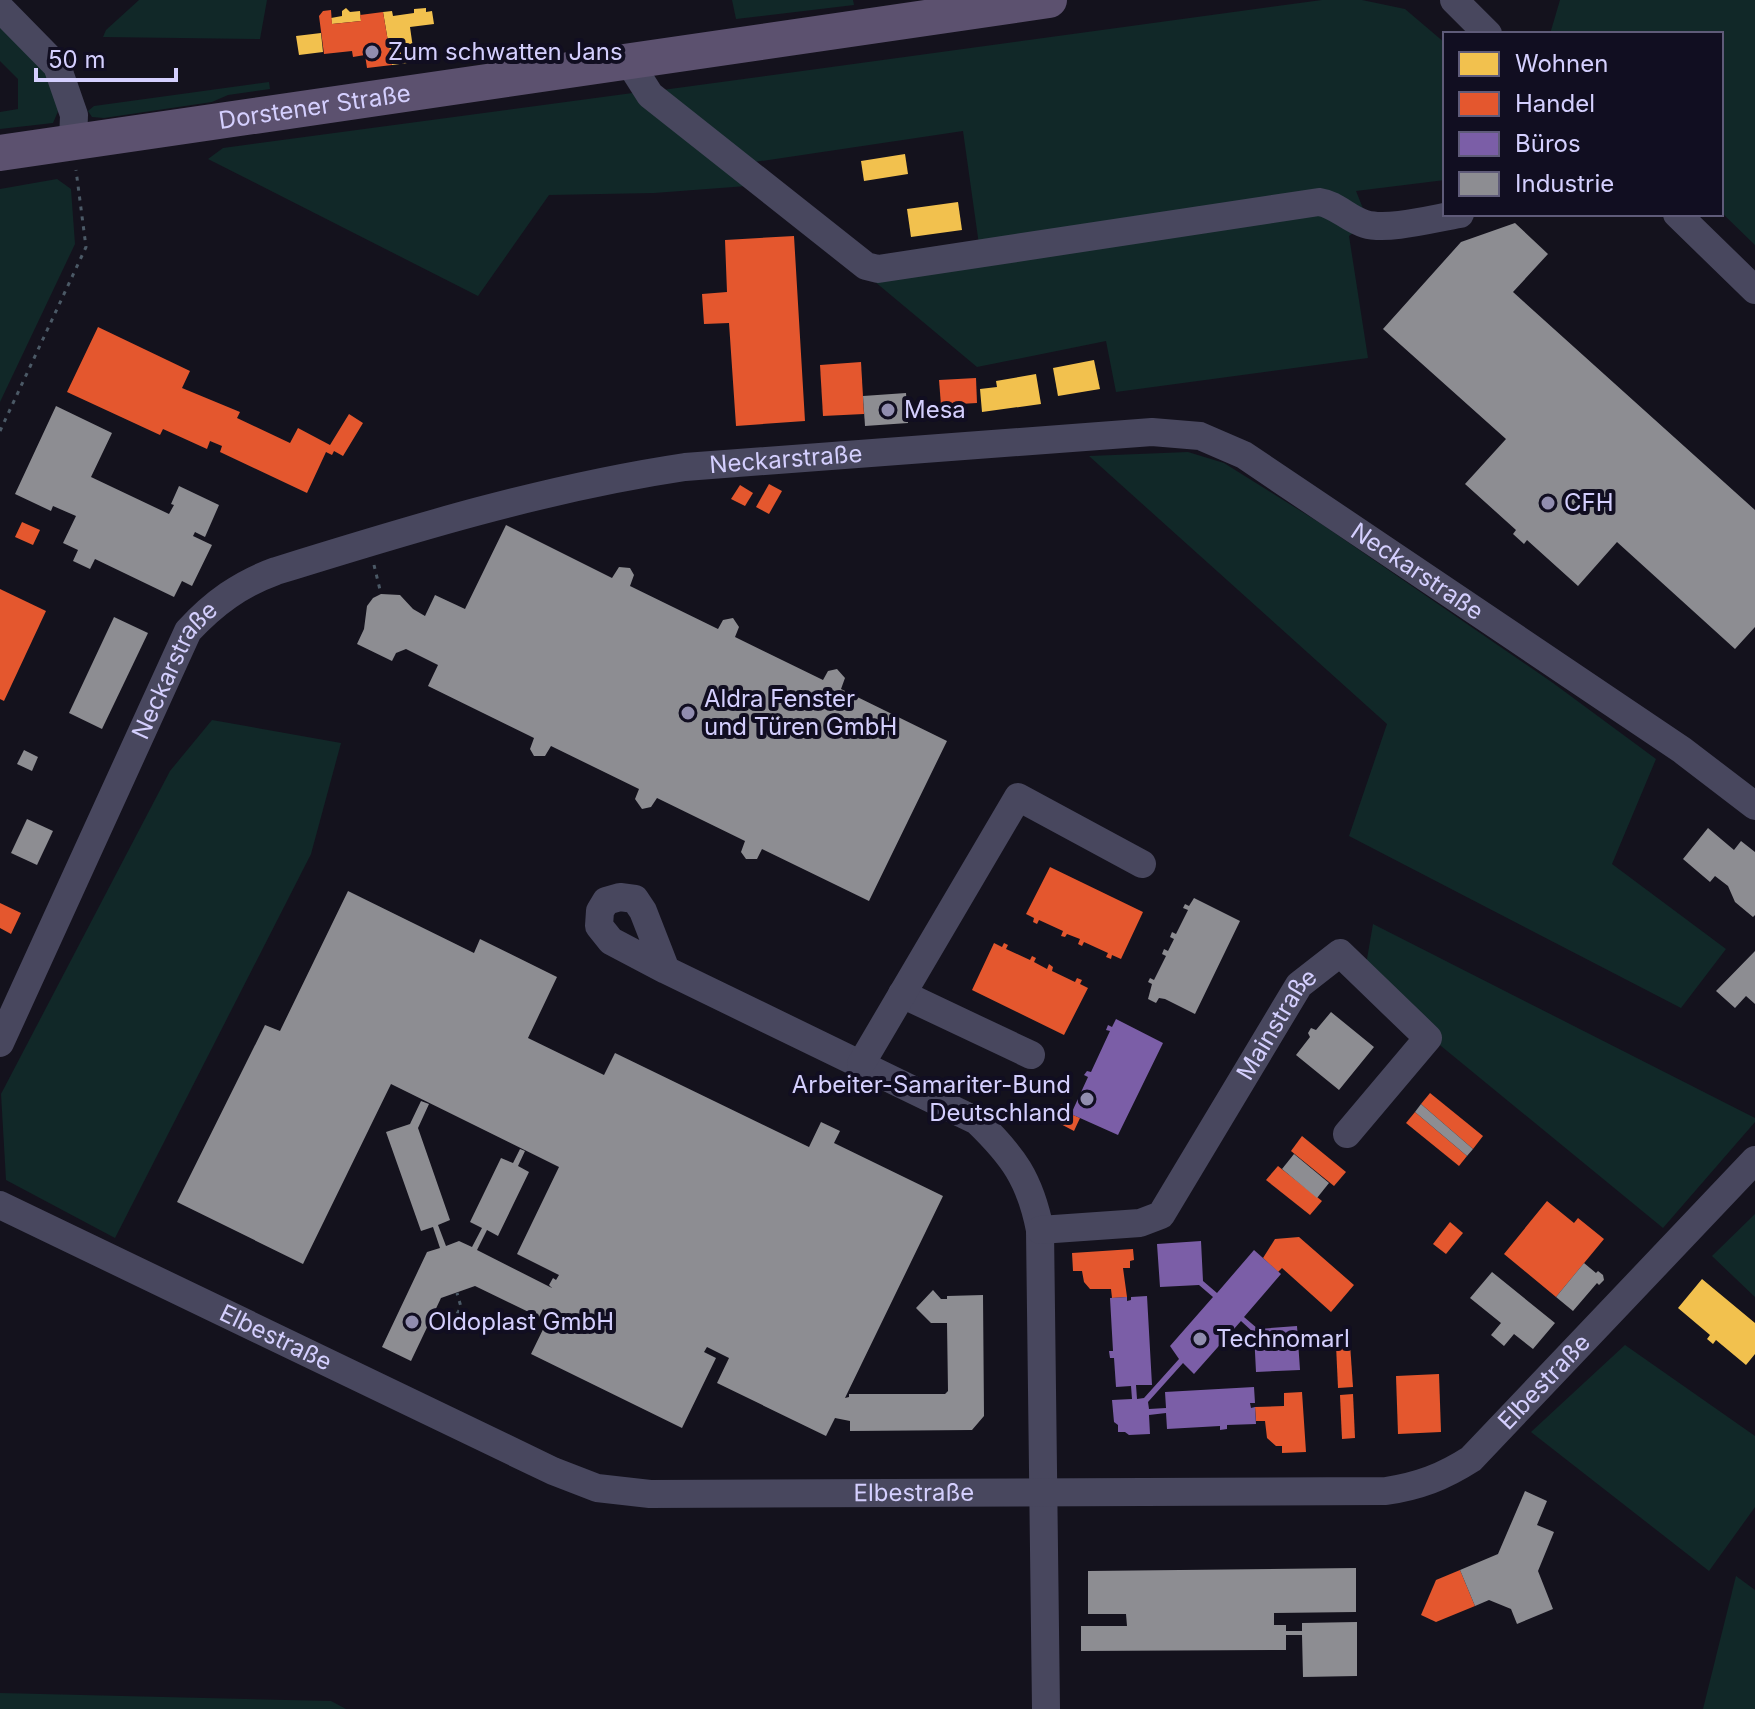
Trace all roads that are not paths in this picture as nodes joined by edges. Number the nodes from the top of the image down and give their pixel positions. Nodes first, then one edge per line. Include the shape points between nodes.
1 (1049, 0) edge
2 (1454, 0) edge
3 (0, 8) edge
4 (1481, 19) edge
5 (629, 62) junction
6 (73, 142) junction
7 (0, 153) edge
8 (1443, 216) edge
9 (1679, 216) edge
10 (1755, 290) edge
11 (1755, 806) edge
12 (1142, 864) dead end
13 (666, 970) dead end
14 (902, 994) junction
15 (0, 1043) edge
16 (1031, 1055) dead end
17 (861, 1064) junction
18 (1347, 1134) dead end
19 (1755, 1160) edge
20 (0, 1205) edge
21 (1040, 1230) junction
22 (1041, 1492) junction
23 (1046, 1709) edge

1 - 5 main road, Dorstener Straße
2 - 4 street
3 - 6 street via 57,66 74,115
5 - 6 main road, Dorstener Straße
5 - 8 street via 650,95 866,266 878,269 1319,202 1369,225
6 - 7 main road, Dorstener Straße
9 - 10 street
11 - 15 street, Neckarstraße via 1693,758 1244,455 1200,436 1152,432 685,467 521,499 248,581 226,595 188,631
12 - 14 street via 1018,797
13 - 17 street
14 - 16 street
14 - 17 street
17 - 21 street via 977,1121 1007,1150 1033,1196
18 - 21 street, Mainstraße via 1428,1038 1340,953 1299,985 1161,1215 1140,1223
19 - 22 street, Elbestraße via 1471,1459 1436,1479 1386,1491
20 - 22 street, Elbestraße via 597,1488 650,1494
21 - 22 street
22 - 23 street

